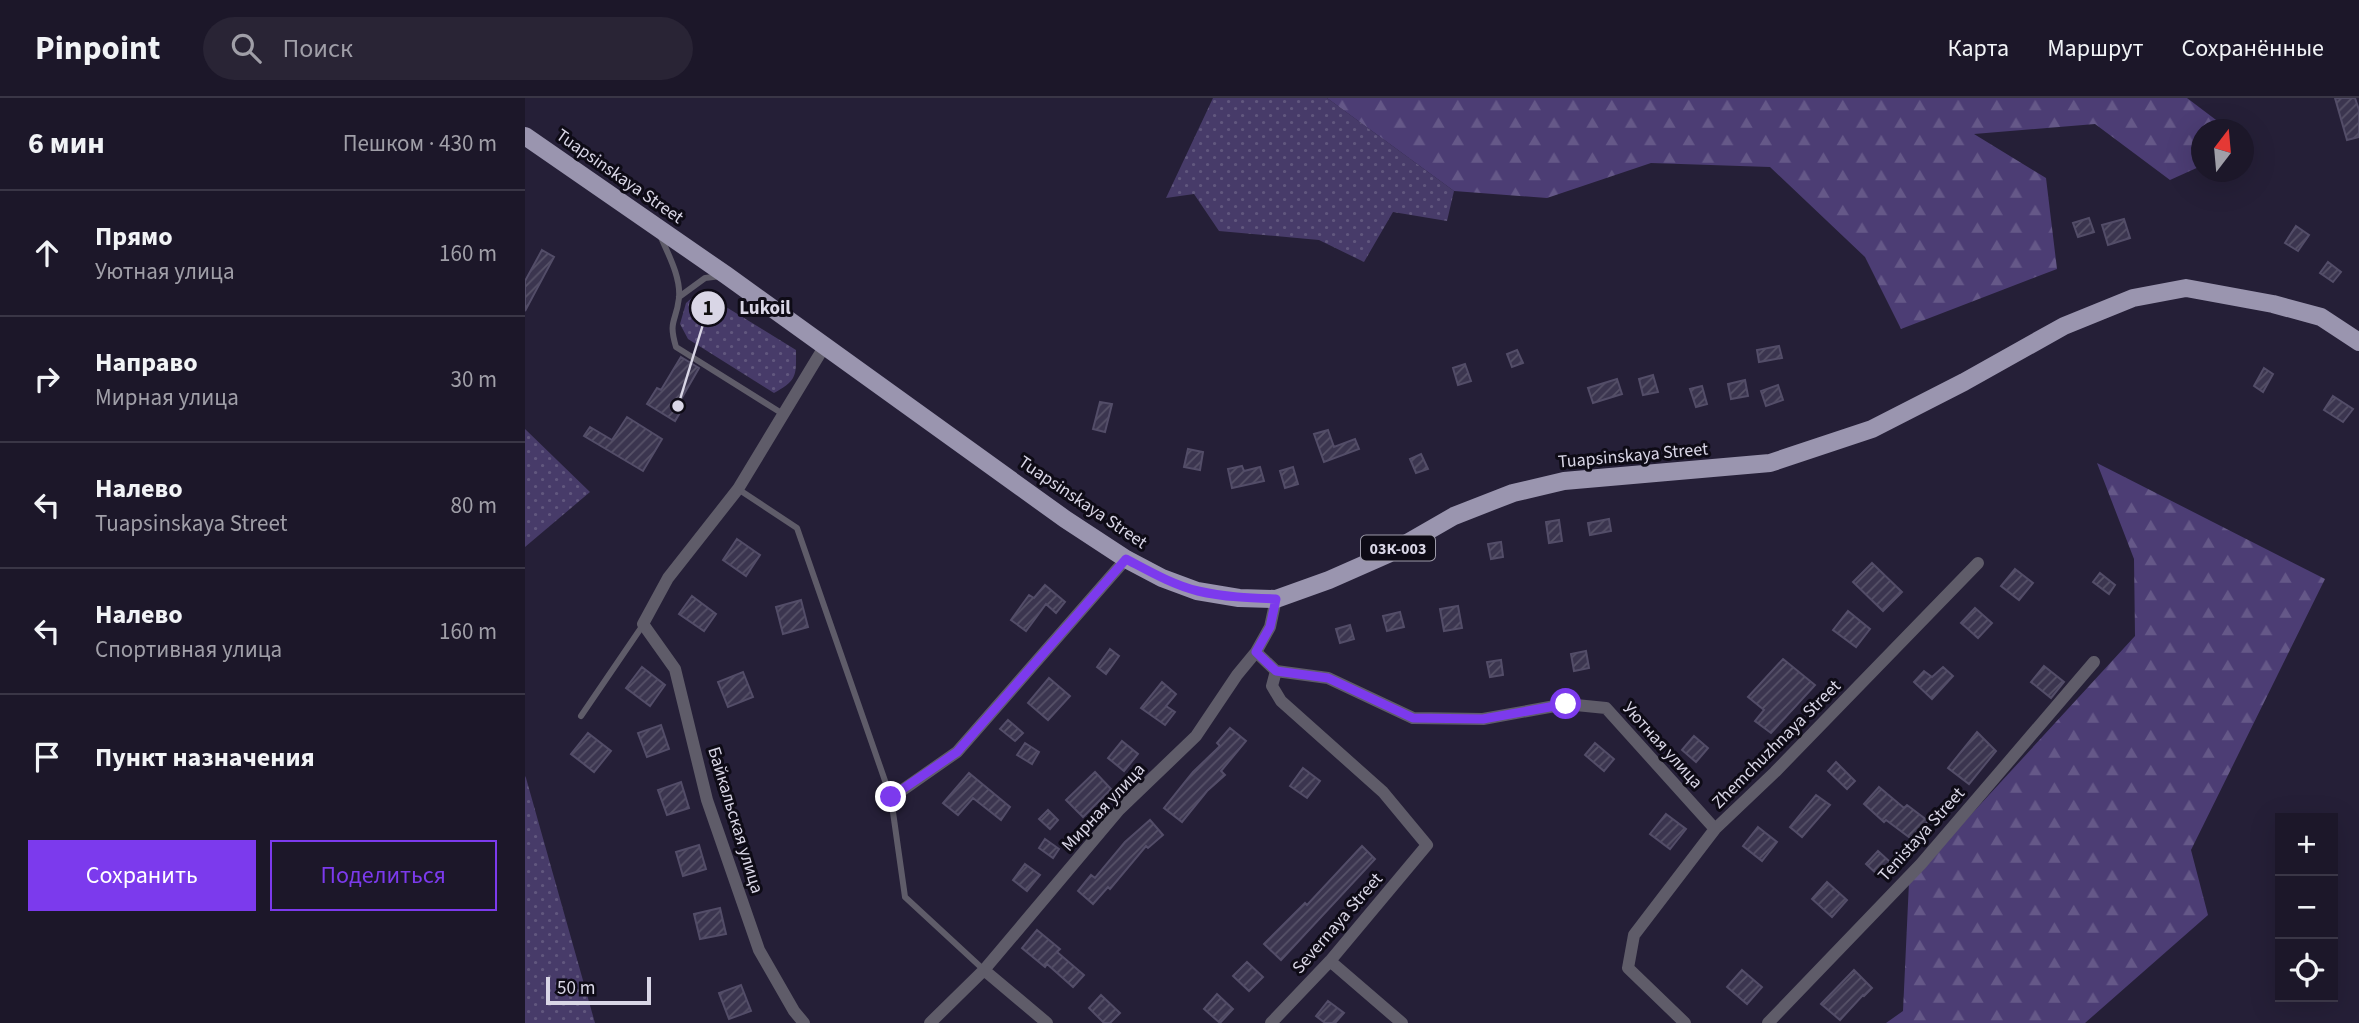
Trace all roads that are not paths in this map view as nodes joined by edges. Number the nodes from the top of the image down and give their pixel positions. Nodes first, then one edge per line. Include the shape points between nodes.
1 (525, 136) edge
2 (656, 226) junction
3 (726, 275) junction
4 (679, 296) junction
5 (2359, 342) edge
6 (824, 347) junction
7 (783, 414) junction
8 (738, 489) junction
9 (1126, 559) junction
10 (1978, 563) dead end
11 (1276, 599) junction
12 (643, 624) junction
13 (1256, 652) junction
14 (2094, 662) dead end
15 (1276, 671) junction
16 (582, 716) dead end
17 (891, 797) junction
18 (1715, 829) junction
19 (1330, 961) junction
20 (984, 970) junction
21 (804, 1023) edge
22 (930, 1023) edge
23 (1047, 1023) edge
24 (1271, 1023) edge
25 (1402, 1023) edge
26 (1685, 1023) edge
27 (1768, 1023) edge

1 - 2 main road, Tuapsinskaya Street / 03К-003
2 - 3 main road, Tuapsinskaya Street / 03К-003
2 - 4 lane via 673,265
3 - 4 lane via 705,278
3 - 6 main road, Tuapsinskaya Street / 03К-003
4 - 7 lane via 671,328 676,347
5 - 11 main road, Tuapsinskaya Street / 03К-003 via 2321,317 2273,304 2186,288 2133,298 2064,326 1872,429 1770,463 1564,481 1513,493 1454,516 1388,554
6 - 7 street
6 - 9 main road, Tuapsinskaya Street / 03К-003
7 - 8 street
8 - 12 street via 668,578
8 - 17 lane via 797,528
9 - 11 main road, Tuapsinskaya Street / 03К-003 via 1197,591
9 - 17 street via 957,752
10 - 18 street, Zhemchuzhnaya Street
11 - 13 street, Мирная улица via 1270,627
12 - 16 lane
12 - 21 street, Байкальская улица via 675,669 707,800 759,950
13 - 15 street
13 - 20 street, Мирная улица via 1196,736 1119,810
14 - 27 street, Tenistaya Street via 1920,864
15 - 18 street, Уютная улица via 1328,678 1413,718 1483,719 1566,704 1606,708
15 - 19 street, Severnaya Street via 1272,686 1281,701 1383,792 1427,845
17 - 20 lane via 905,897
18 - 26 street, Zhemchuzhnaya Street via 1634,935 1628,968
19 - 24 street, Severnaya Street
19 - 25 street
20 - 22 street, Мирная улица
20 - 23 street

